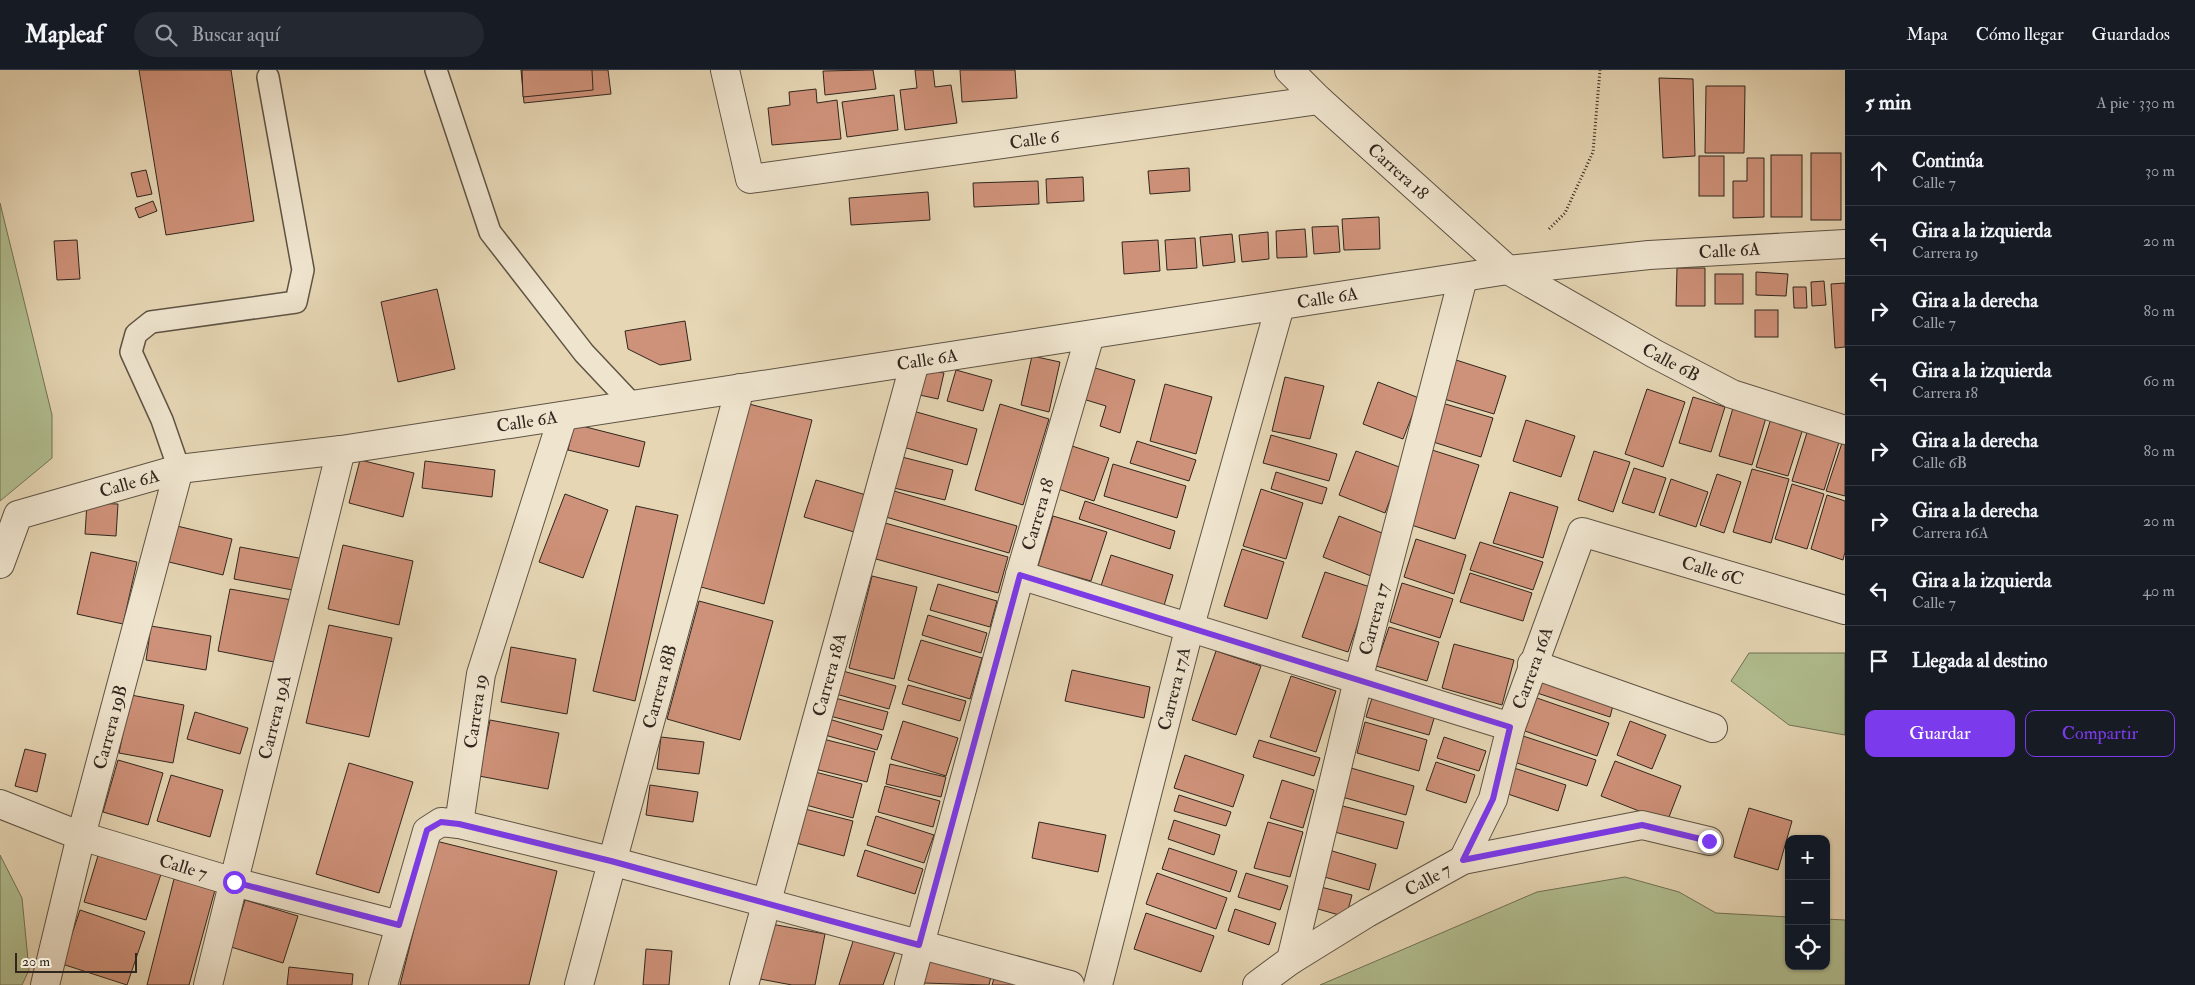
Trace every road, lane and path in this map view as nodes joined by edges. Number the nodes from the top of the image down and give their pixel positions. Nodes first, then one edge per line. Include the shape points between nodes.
1 (436, 70) edge
2 (725, 70) edge
3 (1289, 70) edge
4 (1600, 70) edge
5 (268, 77) dead end
6 (1319, 100) junction
7 (1546, 232) dead end
8 (1845, 244) edge
9 (1508, 270) junction
10 (1463, 278) junction
11 (1280, 306) junction
12 (1090, 335) junction
13 (915, 362) junction
14 (740, 388) junction
15 (633, 405) junction
16 (563, 416) junction
17 (1845, 430) edge
18 (341, 450) junction
19 (179, 469) junction
20 (1582, 532) joint
21 (0, 564) edge
22 (1020, 575) junction
23 (1845, 610) edge
24 (1190, 626) junction
25 (1532, 664) junction
26 (1358, 680) junction
27 (1510, 727) junction
28 (1713, 728) dead end
29 (0, 804) edge
30 (459, 824) junction
31 (81, 836) junction
32 (1709, 841) dead end
33 (1463, 860) junction
34 (611, 861) junction
35 (234, 882) junction
36 (766, 903) junction
37 (399, 925) junction
38 (919, 945) junction
39 (1291, 960) junction
40 (45, 985) edge
41 (208, 985) edge
42 (383, 985) edge
43 (579, 985) edge
44 (744, 985) edge
45 (909, 985) edge
46 (1070, 985) edge
47 (1098, 985) edge
48 (1257, 985) edge

1 - 15 lane via 490,232 584,353
2 - 6 street, Calle 6 via 750,179
3 - 6 street, Carrera 18
4 - 7 path via 1593,152 1565,212
5 - 19 lane via 303,270 296,302 150,322 136,334 132,352
6 - 9 street, Carrera 18
8 - 9 street, Calle 6A via 1649,255
9 - 10 street, Calle 6A
9 - 17 street, Calle 6B via 1732,394
10 - 11 street, Calle 6A
10 - 26 street, Carrera 17
11 - 12 street, Calle 6A
11 - 24 street, Carrera 17A
12 - 13 street, Calle 6A
12 - 22 street, Carrera 18
13 - 14 street, Calle 6A
13 - 36 street, Carrera 18A
14 - 15 street, Calle 6A
14 - 34 street, Carrera 18B
15 - 16 street, Calle 6A
16 - 18 street, Calle 6A
16 - 30 street, Carrera 19 via 481,674
18 - 19 street, Calle 6A
18 - 35 street, Carrera 19A
19 - 21 street, Calle 6A via 18,515
19 - 31 street, Carrera 19B
20 - 23 street, Calle 6C
20 - 25 street, Carrera 16A
22 - 24 street
22 - 38 street, Carrera 18
24 - 26 street
24 - 47 street, Carrera 17A
25 - 27 street, Carrera 16A
25 - 28 street
26 - 27 street
26 - 39 street, Carrera 17
27 - 33 street, Carrera 16A via 1493,799
29 - 31 street, Calle 7
30 - 34 street
30 - 37 street via 441,822 427,830
31 - 35 street, Calle 7
31 - 40 street, Carrera 19B
32 - 33 street, Calle 7 via 1642,825
33 - 39 street, Calle 7
34 - 36 street
34 - 43 street, Carrera 18B
35 - 37 street, Calle 7
35 - 41 street, Carrera 19A
36 - 38 street
36 - 44 street, Carrera 18A
37 - 42 street
38 - 45 street, Carrera 18
38 - 46 street
39 - 48 street, Calle 7

